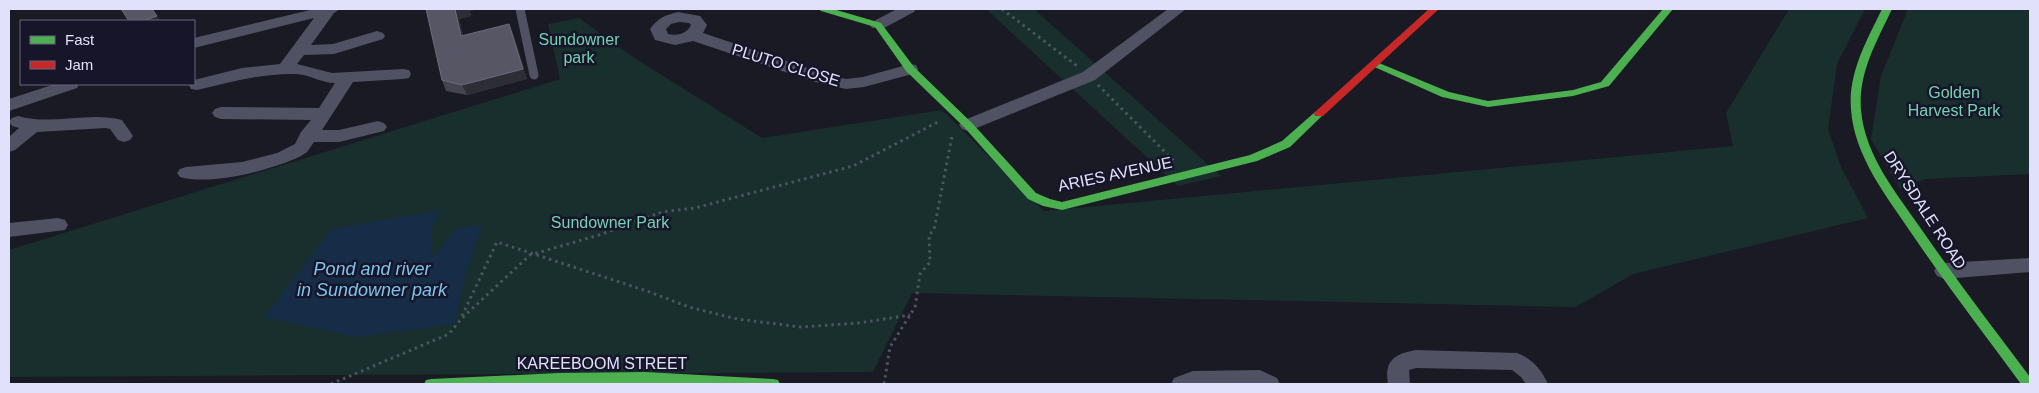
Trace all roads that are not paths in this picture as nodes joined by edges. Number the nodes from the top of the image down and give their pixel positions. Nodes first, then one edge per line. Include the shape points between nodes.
1 (330, 9) edge
2 (520, 9) edge
3 (824, 9) edge
4 (908, 9) edge
5 (1178, 9) edge
6 (1434, 9) edge
7 (1668, 9) edge
8 (1887, 9) edge
9 (878, 25) junction
10 (693, 35) dead end
11 (376, 36) dead end
12 (195, 43) edge
13 (299, 50) junction
14 (1375, 65) junction
15 (285, 69) junction
16 (910, 69) junction
17 (403, 74) dead end
18 (534, 75) dead end
19 (348, 77) junction
20 (69, 85) edge
21 (197, 85) dead end
22 (9, 105) edge
23 (221, 113) dead end
24 (324, 114) junction
25 (968, 125) junction
26 (378, 128) dead end
27 (124, 136) dead end
28 (307, 136) junction
29 (9, 146) edge
30 (186, 173) dead end
31 (58, 226) dead end
32 (9, 230) edge
33 (2030, 265) edge
34 (1944, 271) junction
35 (431, 384) edge
36 (773, 384) edge
37 (1182, 384) edge
38 (1269, 384) edge
39 (1399, 384) edge
40 (1537, 384) edge
41 (2028, 384) edge

1 - 12 street
1 - 13 street
2 - 18 lane
3 - 9 street
4 - 9 street
5 - 25 street via 1089,76
6 - 14 street, ARIES AVENUE
7 - 14 street via 1605,84 1573,94 1488,104 1446,95
8 - 34 street, DRYSDALE ROAD via 1859,70 1856,108 1859,134 1881,179
9 - 16 street, ARIES AVENUE
10 - 16 street, PLUTO CLOSE via 846,84
11 - 13 street via 334,49
13 - 15 street
14 - 25 street, ARIES AVENUE via 1286,144 1269,152 1062,206 1032,196
15 - 19 street via 301,69 332,78
15 - 21 street via 242,72
16 - 25 street, ARIES AVENUE
17 - 19 street
19 - 24 street
20 - 22 street
23 - 24 street
24 - 28 street
26 - 28 street via 353,134
27 - 29 street via 116,124 106,122 25,124
28 - 30 street via 298,150 284,157 222,172
31 - 32 street
33 - 34 street
34 - 41 street, DRYSDALE ROAD
35 - 36 street, KAREEBOOM STREET via 541,378 669,378
37 - 38 street via 1193,380 1260,379
39 - 40 street via 1397,370 1400,364 1416,359 1517,362 1529,371

